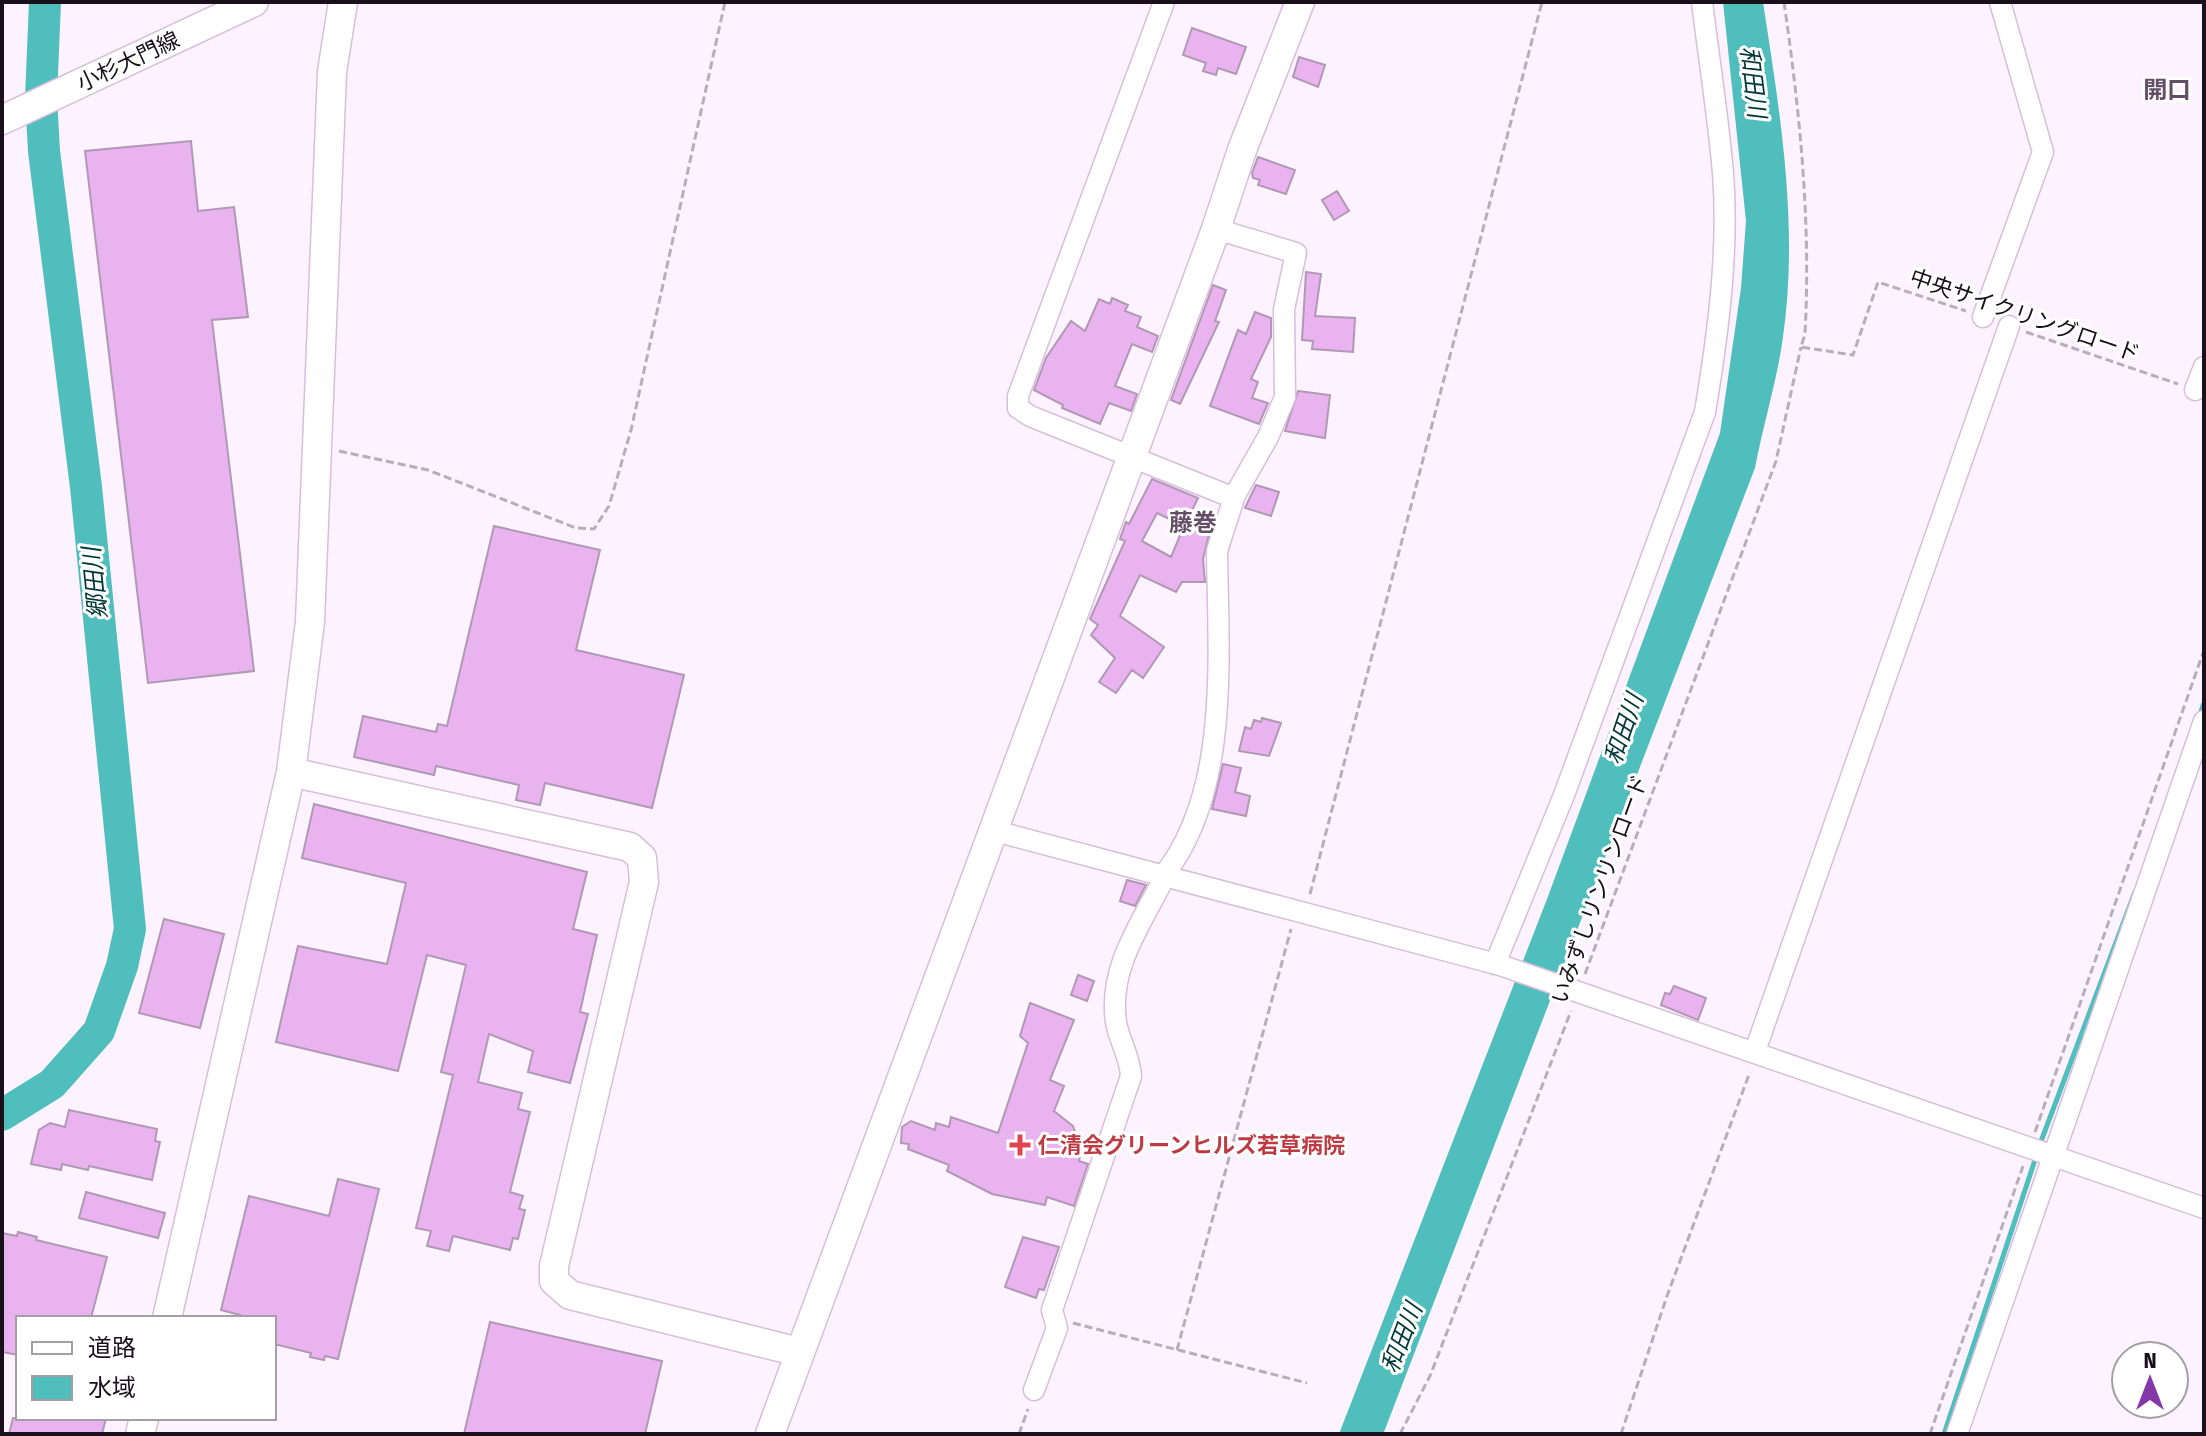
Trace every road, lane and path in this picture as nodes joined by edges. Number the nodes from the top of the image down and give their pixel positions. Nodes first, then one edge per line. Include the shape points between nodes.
1 (254, 2) edge
2 (343, 2) edge
3 (725, 2) edge
4 (1164, 2) edge
5 (1300, 2) edge
6 (1542, 2) edge
7 (1702, 2) edge
8 (1784, 2) edge
9 (2000, 2) edge
10 (2, 120) edge
11 (1216, 229) junction
12 (1983, 317) joint
13 (2009, 326) joint
14 (1801, 347) junction
15 (2204, 367) edge
16 (2195, 390) joint
17 (316, 447) junction
18 (1131, 454) junction
19 (1234, 498) junction
20 (2204, 650) edge
21 (2204, 721) edge
22 (291, 772) junction
23 (995, 831) junction
24 (1164, 876) junction
25 (1300, 912) junction
26 (1498, 965) junction
27 (1571, 989) junction
28 (1756, 1051) junction
29 (2029, 1148) junction
30 (2053, 1154) junction
31 (2204, 1208) edge
32 (167, 1316) edge
33 (1054, 1318) junction
34 (1177, 1350) junction
35 (799, 1352) junction
36 (1307, 1383) dead end
37 (1034, 1390) joint
38 (770, 1434) edge
39 (1019, 1434) edge
40 (1400, 1434) edge
41 (1621, 1434) edge
42 (1930, 1434) edge
43 (1957, 1434) edge

1 - 10 street, 小杉大門線
2 - 17 street via 332,72
3 - 17 path via 631,430 609,506 594,529 576,528 428,470
4 - 18 street via 1018,396 1018,408 1030,416
5 - 11 street
6 - 25 path
7 - 26 street via 1723,173 1724,235 1705,412
8 - 14 path via 1805,167 1809,255
9 - 12 street via 2043,152
11 - 18 street
11 - 19 street via 1296,253 1284,309 1285,397
12 - 14 path, 中央サイクリングロード via 1878,282 1853,355
13 - 16 path, 中央サイクリングロード
13 - 28 street
14 - 27 path, いみずしリンリンロード via 1776,461
15 - 16 street
17 - 22 street via 310,622
18 - 19 street
18 - 23 street
19 - 24 street via 1217,551 1217,703 1201,808
20 - 29 path
21 - 30 street
22 - 32 street
22 - 35 street via 630,847 642,858 644,882 554,1281 570,1295
23 - 24 street
23 - 35 street
24 - 25 street
24 - 33 street via 1119,968 1116,1024 1130,1058 1131,1076 1052,1310
25 - 26 street
25 - 34 path
26 - 27 street
27 - 28 street
27 - 40 path, いみずしリンリンロード via 1430,1376
28 - 29 street
28 - 41 path
29 - 30 street
29 - 42 path
30 - 31 street
30 - 43 street
33 - 34 path
33 - 37 street via 1057,1328
34 - 36 path
35 - 38 street
37 - 39 path

